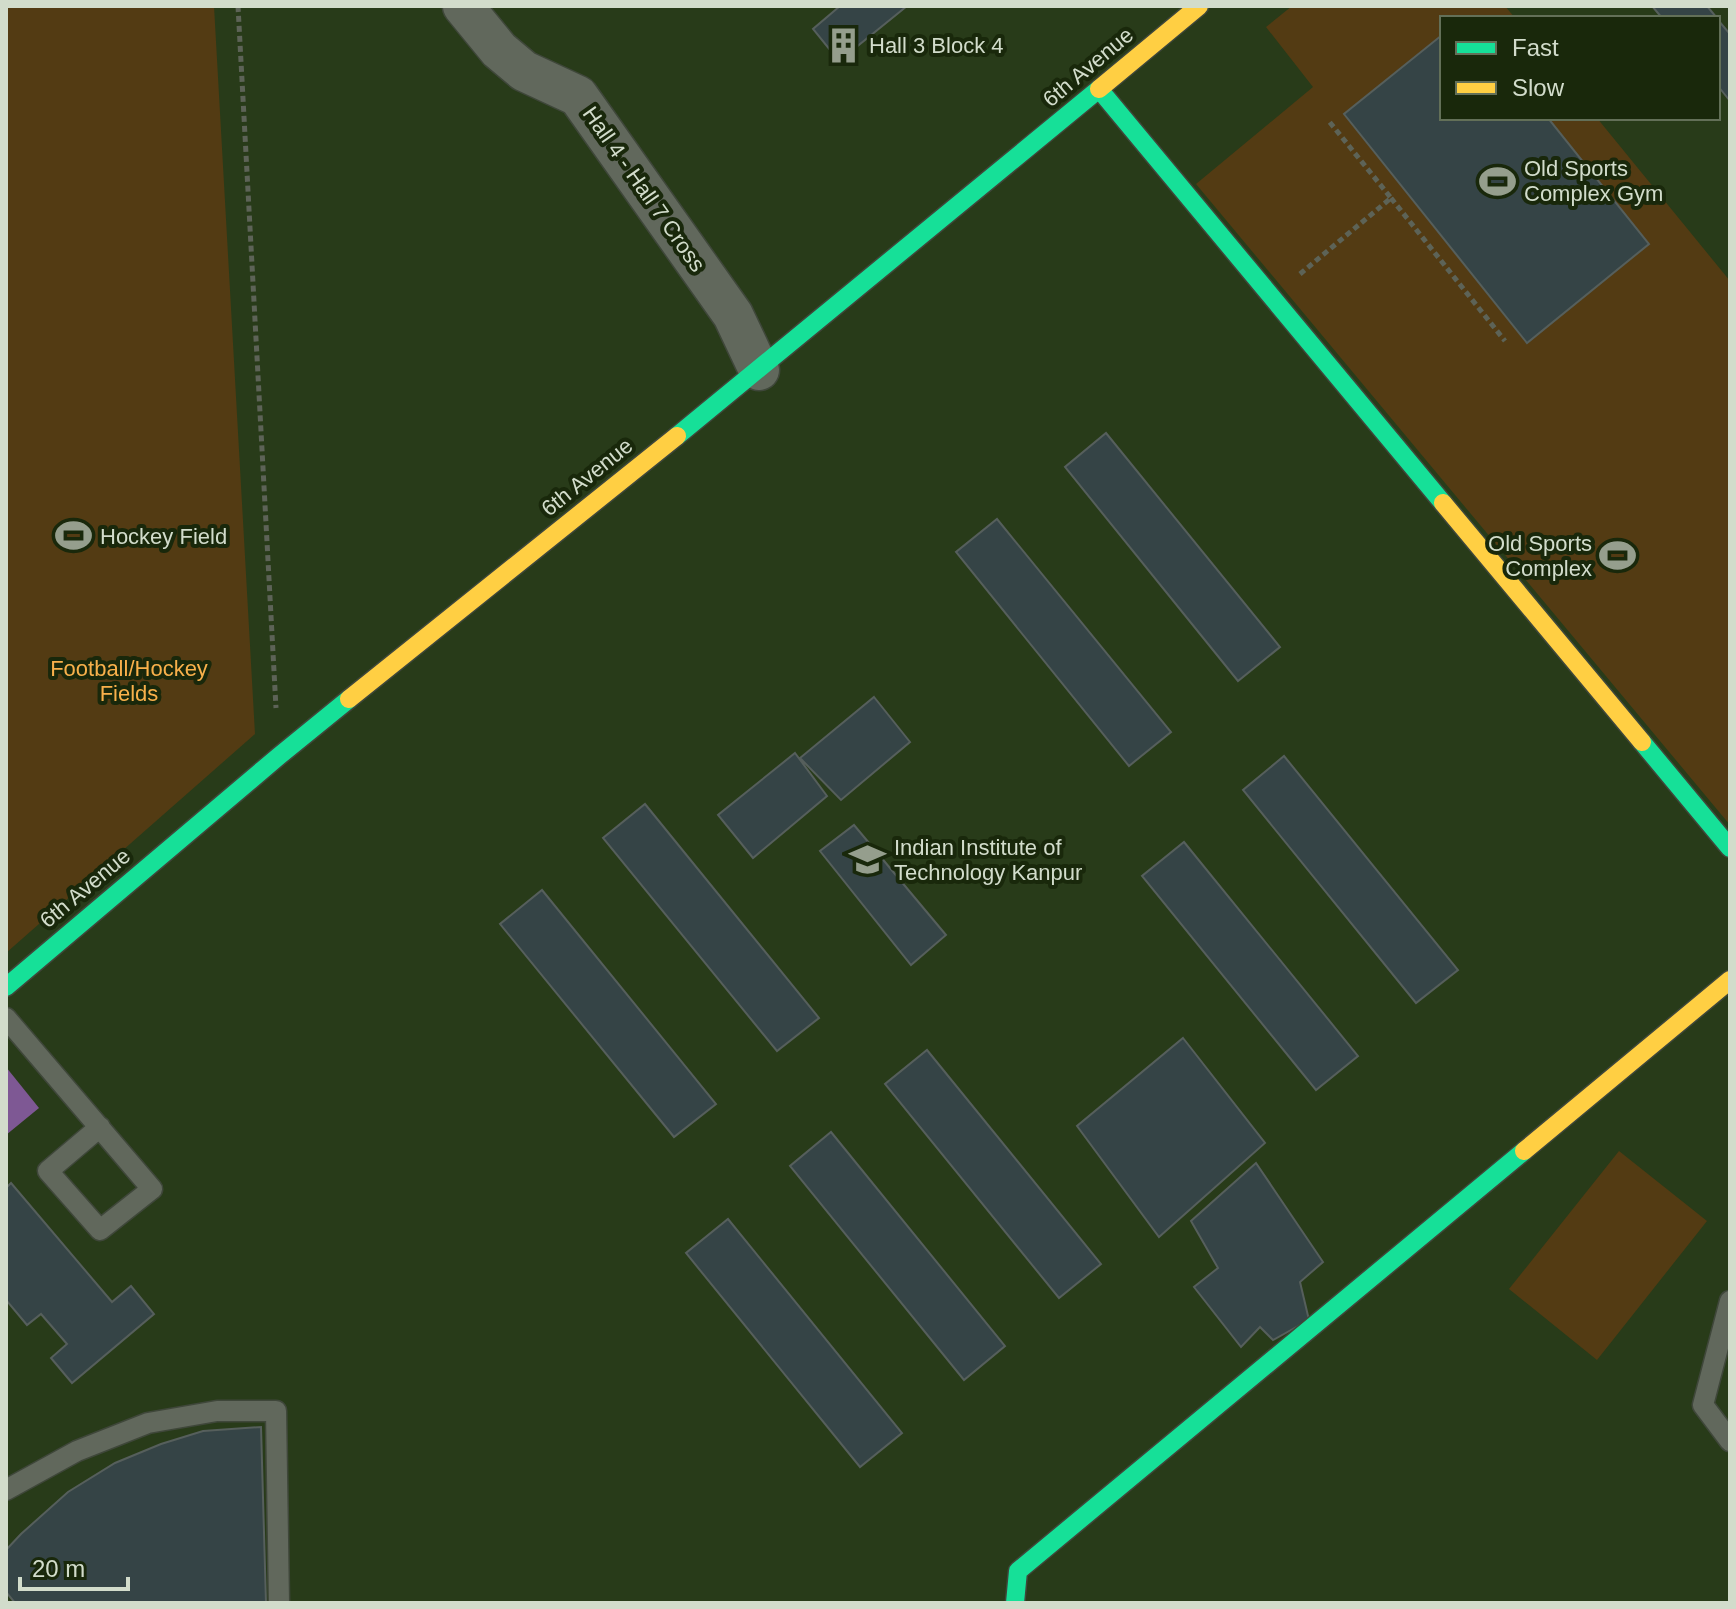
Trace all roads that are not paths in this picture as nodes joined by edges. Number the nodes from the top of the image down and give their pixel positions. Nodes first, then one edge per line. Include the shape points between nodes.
1 (463, 6) edge
2 (1199, 6) edge
3 (1099, 89) junction
4 (759, 370) junction
5 (1730, 848) edge
6 (1730, 980) edge
7 (6, 987) edge
8 (6, 1018) edge
9 (100, 1127) junction
10 (1730, 1301) edge
11 (1730, 1441) edge
12 (6, 1490) edge
13 (279, 1603) edge
14 (1015, 1603) edge

1 - 4 street, Hall 4 - Hall 7 Cross via 524,71 578,96 733,315
2 - 3 street, 6th Avenue
3 - 4 street, 6th Avenue
3 - 5 street
4 - 7 street, 6th Avenue via 279,756
6 - 14 street via 1018,1571
8 - 9 lane
9 - 9 lane via 48,1171 100,1230 152,1189
10 - 11 lane via 1703,1405
12 - 13 lane via 77,1451 148,1423 217,1411 276,1411

